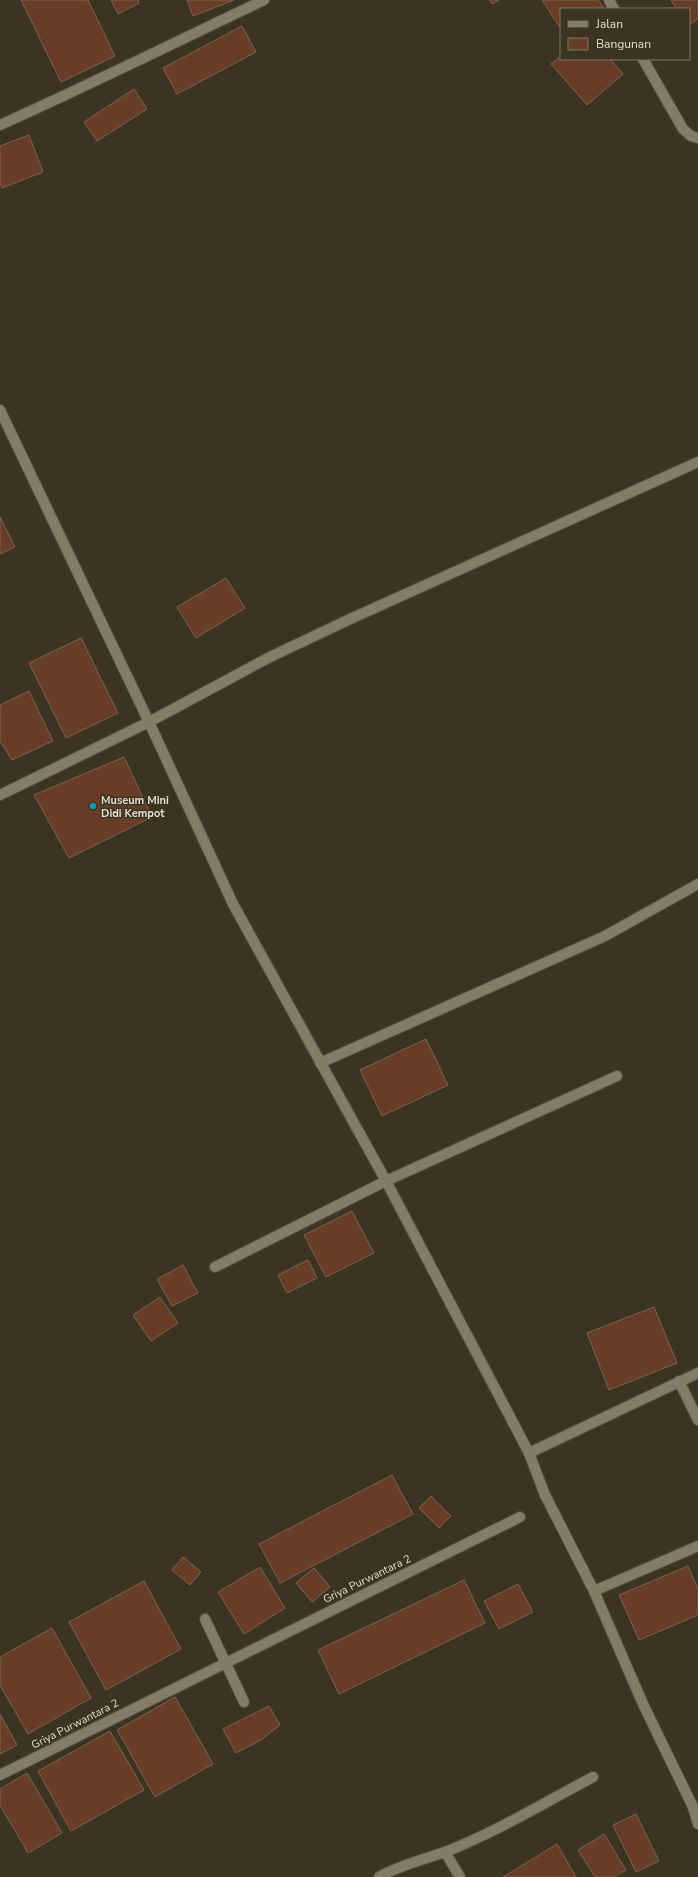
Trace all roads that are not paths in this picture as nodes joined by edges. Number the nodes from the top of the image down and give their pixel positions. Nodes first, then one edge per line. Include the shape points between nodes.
1 (264, 0) edge
2 (644, 60) edge
3 (0, 126) edge
4 (698, 138) edge
5 (0, 410) edge
6 (698, 462) edge
7 (149, 722) junction
8 (0, 795) edge
9 (698, 884) edge
10 (320, 1063) junction
11 (617, 1076) dead end
12 (386, 1181) junction
13 (215, 1267) dead end
14 (698, 1373) edge
15 (679, 1381) junction
16 (698, 1420) edge
17 (529, 1453) junction
18 (520, 1517) dead end
19 (698, 1546) edge
20 (594, 1591) junction
21 (205, 1619) dead end
22 (225, 1662) junction
23 (244, 1702) dead end
24 (0, 1775) edge
25 (593, 1777) dead end
26 (698, 1824) edge
27 (445, 1852) junction
28 (379, 1877) edge
29 (460, 1877) edge

1 - 3 street
2 - 4 street via 684,130
5 - 7 street
6 - 7 street via 348,620 268,658
7 - 8 street
7 - 10 street via 233,904
9 - 10 street via 605,936
10 - 12 street
11 - 12 street
12 - 13 street
12 - 17 street
14 - 15 street
15 - 16 street
15 - 17 street
17 - 20 street via 545,1495
18 - 22 street, Griya Purwantara 2
19 - 20 street
20 - 26 street
21 - 22 street
22 - 23 street
22 - 24 street, Griya Purwantara 2
25 - 27 street
27 - 28 street via 399,1866
27 - 29 street

